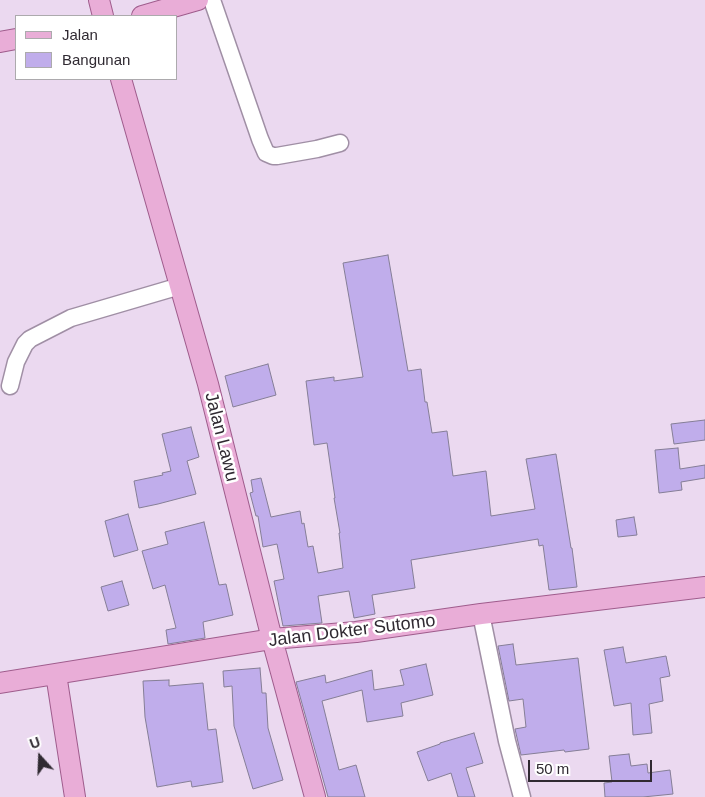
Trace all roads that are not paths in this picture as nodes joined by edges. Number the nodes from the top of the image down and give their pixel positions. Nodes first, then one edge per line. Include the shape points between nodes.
1 (98, 0) edge
2 (198, 0) edge
3 (212, 0) edge
4 (103, 15) edge
5 (146, 15) edge
6 (15, 40) edge
7 (0, 42) edge
8 (121, 80) edge
9 (340, 143) dead end
10 (180, 286) junction
11 (10, 386) dead end
12 (705, 587) edge
13 (481, 614) junction
14 (272, 639) junction
15 (56, 674) junction
16 (2, 678) edge
17 (75, 797) edge
18 (314, 797) edge
19 (522, 797) edge

1 - 4 main road
2 - 5 main road
3 - 9 street via 266,153 277,156
6 - 7 main road
8 - 10 main road, Jalan Lawu
10 - 11 street via 72,318 30,339 16,362
10 - 14 main road, Jalan Lawu
12 - 13 main road, Jalan Dokter Sutomo
13 - 14 main road, Jalan Dokter Sutomo via 323,636
13 - 19 street
14 - 15 main road, Jalan Dokter Sutomo
14 - 18 main road, Jalan Lawu
15 - 16 main road, Jalan Dokter Sutomo
15 - 17 main road

